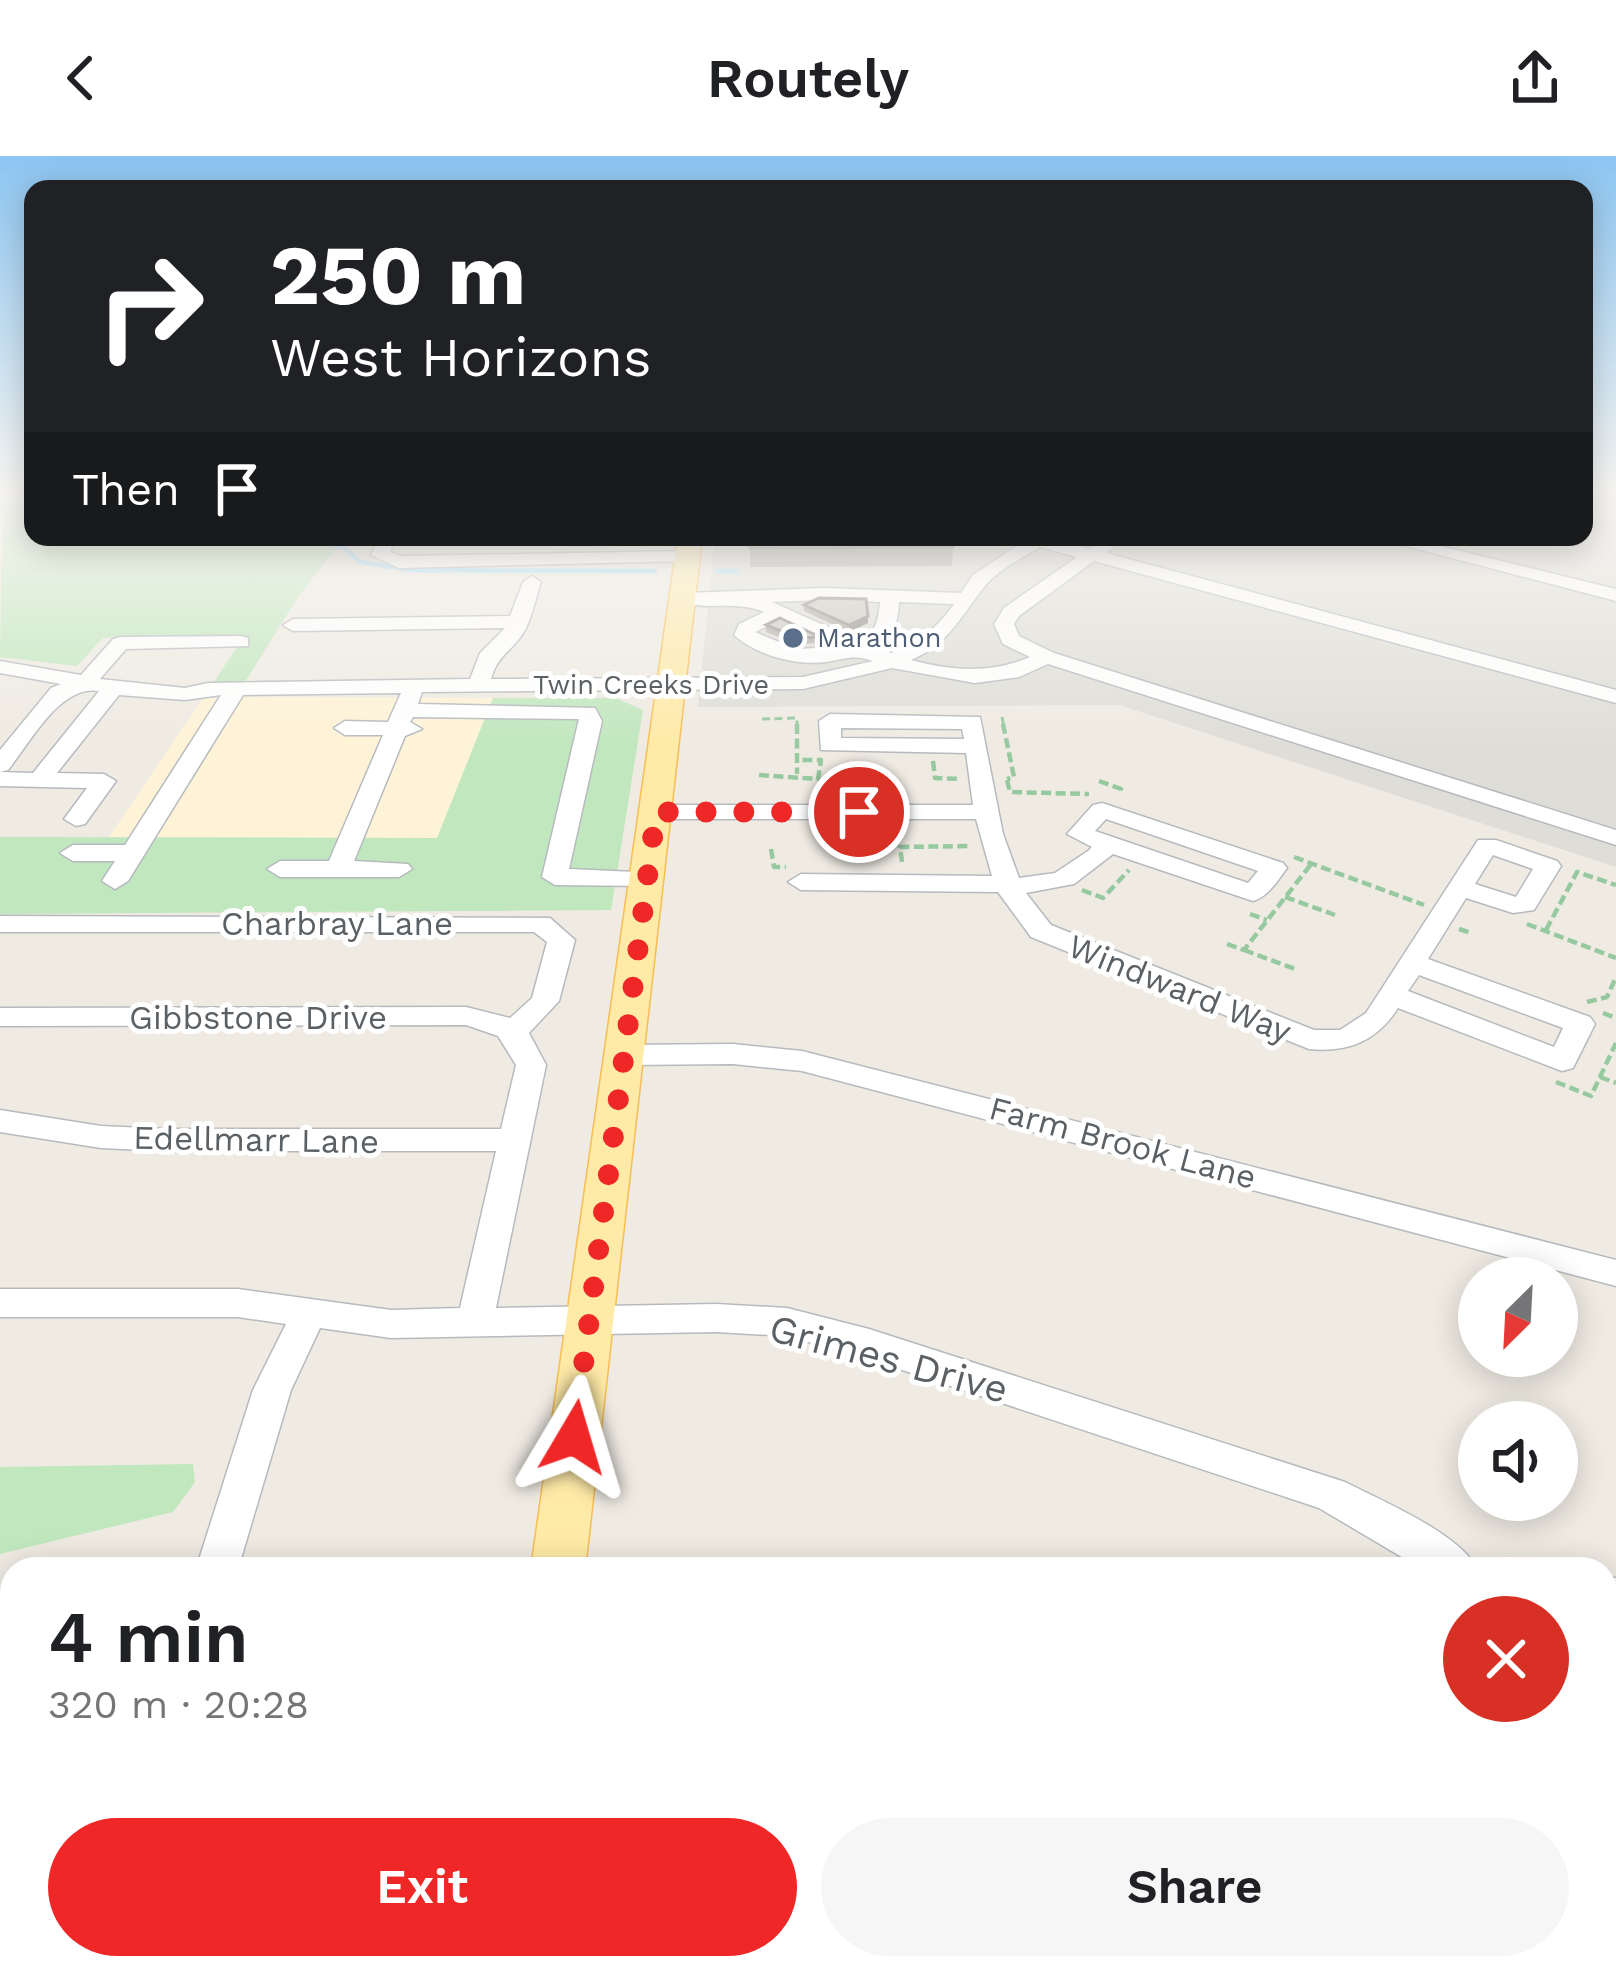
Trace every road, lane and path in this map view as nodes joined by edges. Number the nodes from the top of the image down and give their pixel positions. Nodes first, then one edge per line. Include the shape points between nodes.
1 (686, 576) edge
2 (984, 576) edge
3 (1063, 576) edge
4 (1171, 576) edge
5 (1553, 576) edge
6 (760, 578) dead end
7 (980, 579) junction
8 (532, 582) dead end
9 (890, 595) junction
10 (1616, 595) edge
11 (748, 598) junction
12 (684, 599) junction
13 (965, 599) junction
14 (780, 612) junction
15 (518, 622) junction
16 (293, 626) dead end
17 (241, 642) dead end
18 (862, 646) junction
19 (1047, 658) junction
20 (895, 662) junction
21 (0, 668) edge
22 (88, 680) junction
23 (478, 686) junction
24 (672, 686) junction
25 (121, 687) junction
26 (414, 687) junction
27 (236, 689) junction
28 (1616, 698) edge
29 (763, 718) dead end
30 (401, 719) junction
31 (346, 728) dead end
32 (453, 729) dead end
33 (975, 734) junction
34 (797, 760) junction
35 (0, 765) edge
36 (759, 775) dead end
37 (797, 775) junction
38 (0, 779) edge
39 (39, 780) junction
40 (1099, 781) dead end
41 (1113, 797) dead end
42 (656, 812) junction
43 (988, 812) junction
44 (76, 820) dead end
45 (1616, 838) edge
46 (1109, 844) junction
47 (985, 846) dead end
48 (74, 853) dead end
49 (133, 853) junction
50 (902, 867) dead end
51 (280, 869) dead end
52 (338, 869) junction
53 (399, 869) dead end
54 (1129, 870) dead end
55 (647, 878) junction
56 (115, 881) dead end
57 (801, 882) dead end
58 (1616, 884) edge
59 (1069, 885) dead end
60 (1008, 886) junction
61 (1285, 898) junction
62 (1455, 910) junction
63 (1335, 915) dead end
64 (1510, 918) dead end
65 (0, 924) edge
66 (1546, 930) junction
67 (1472, 933) dead end
68 (1450, 943) dead end
69 (1227, 944) dead end
70 (1244, 950) junction
71 (1616, 958) edge
72 (1413, 963) junction
73 (1295, 969) dead end
74 (1615, 980) edge
75 (1392, 995) junction
76 (1606, 997) junction
77 (1616, 1000) edge
78 (0, 1017) edge
79 (1616, 1018) edge
80 (514, 1031) junction
81 (625, 1055) junction
82 (1600, 1077) dead end
83 (1616, 1083) edge
84 (0, 1121) edge
85 (512, 1140) junction
86 (1616, 1273) edge
87 (0, 1304) edge
88 (310, 1312) junction
89 (589, 1320) junction
90 (474, 1324) junction
91 (221, 1557) edge
92 (559, 1557) edge
93 (1438, 1557) edge

1 - 12 main road
2 - 7 street, Twin Creeks Drive
3 - 19 street via 1004,624 1010,640
4 - 28 street
5 - 10 street
6 - 7 street
7 - 13 street, Twin Creeks Drive
8 - 15 street
9 - 11 street
9 - 13 street
9 - 18 street via 885,631
11 - 12 street
11 - 14 street
12 - 24 main road
13 - 20 street, Twin Creeks Drive via 939,637
14 - 18 street
14 - 18 street via 744,634 786,656
15 - 16 street
15 - 23 street via 487,657
17 - 22 street via 120,643
18 - 20 street
19 - 20 street via 1014,673 961,678
19 - 45 street
20 - 24 street, Twin Creeks Drive via 803,682
21 - 22 street, Twin Creeks Drive
22 - 25 street, Twin Creeks Drive
22 - 35 street via 59,693
23 - 24 street, Twin Creeks Drive
23 - 26 street, Twin Creeks Drive
24 - 42 main road
25 - 27 street, Twin Creeks Drive
25 - 39 street
26 - 27 street, Twin Creeks Drive
26 - 30 street
27 - 49 street
29 - 34 path via 797,718
30 - 31 street
30 - 32 street
30 - 52 street
30 - 55 street via 586,713 591,721 555,877
33 - 33 street via 829,745 830,721
33 - 43 street, Windward Way
34 - 37 path
34 - 37 path via 821,760 818,779
36 - 37 path
38 - 39 street
39 - 44 street via 104,781
40 - 41 path via 1121,789
42 - 43 street
42 - 55 main road
43 - 60 street, Windward Way
46 - 46 street via 1079,834 1102,810 1274,868 1253,893
46 - 60 street via 1068,879
47 - 50 path via 900,847
48 - 49 street
49 - 56 street
51 - 52 street
52 - 53 street
54 - 59 path via 1103,898
55 - 81 main road
57 - 60 street
58 - 66 path via 1577,872
60 - 75 street, Windward Way via 1041,931 1288,1033 1330,1042 1359,1035
61 - 62 path via 1312,863
61 - 63 path
61 - 70 path
62 - 62 street via 1487,845 1547,869 1526,904
62 - 67 path
62 - 68 path
62 - 72 street
64 - 66 path
65 - 80 street, Charbray Lane via 541,924 561,940 556,960 545,1001
66 - 71 path
69 - 70 path
70 - 73 path
72 - 75 street
72 - 75 street via 1580,1024 1562,1061
74 - 76 path
76 - 77 path
76 - 79 path via 1579,1005
78 - 80 street, Gibbstone Drive via 466,1016
80 - 85 street via 531,1065
81 - 86 street, Farm Brook Lane via 802,1060
81 - 89 main road
82 - 83 path
84 - 85 street, Edellmarr Lane via 167,1140
85 - 90 street
87 - 88 street, Grimes Drive via 238,1303
88 - 90 street, Grimes Drive via 391,1324
88 - 91 street via 272,1390
89 - 90 street, Grimes Drive
89 - 92 main road
89 - 93 street, Grimes Drive via 787,1322 869,1344 1331,1494

